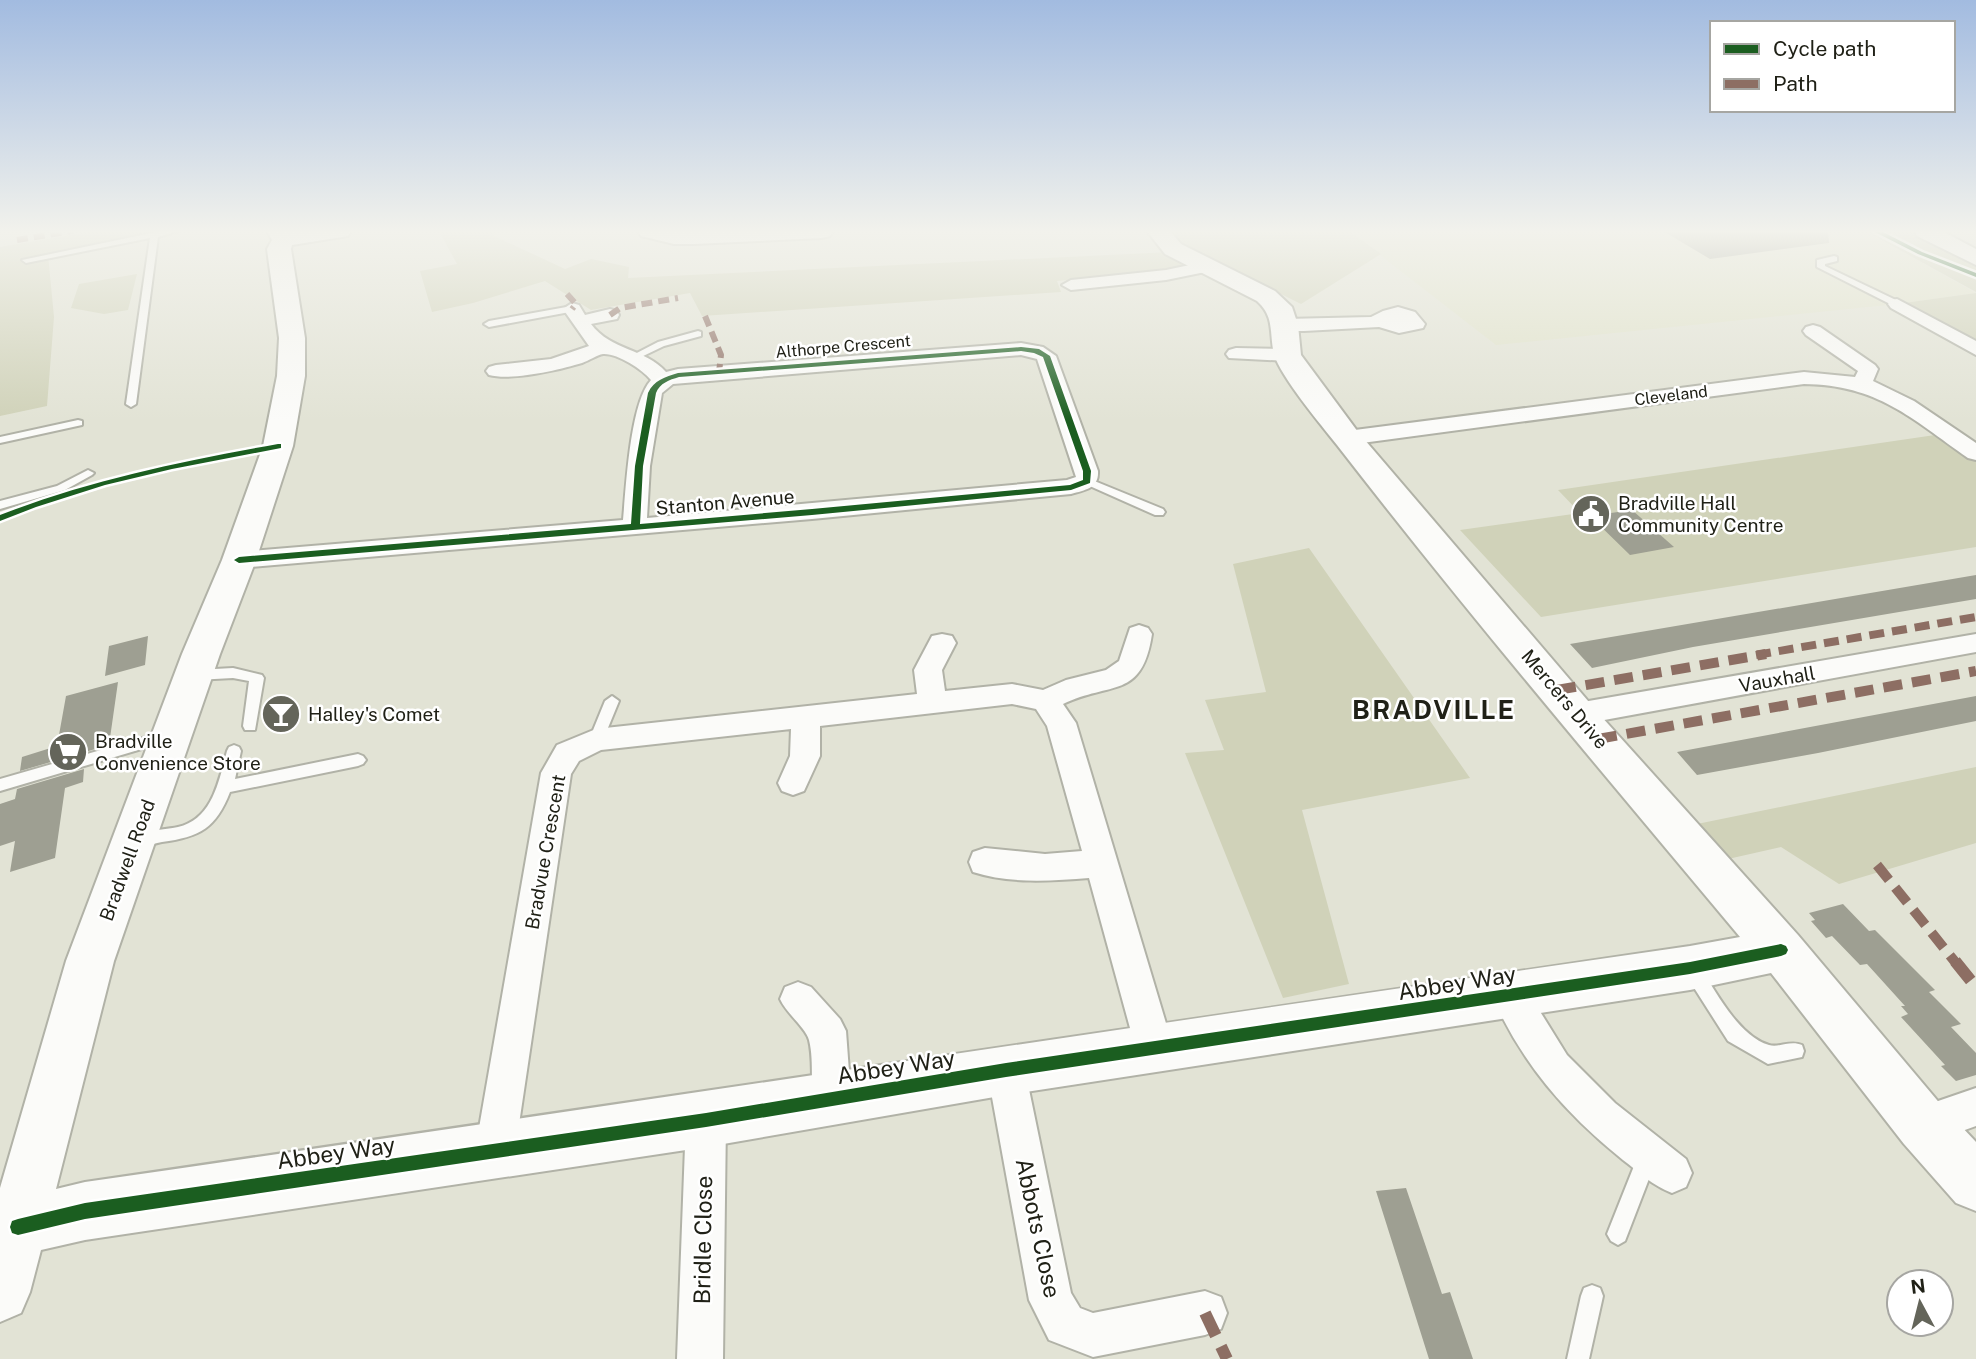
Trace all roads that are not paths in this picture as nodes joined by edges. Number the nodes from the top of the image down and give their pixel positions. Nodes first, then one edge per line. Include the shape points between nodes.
1 (146, 294) edge
2 (286, 294) edge
3 (1263, 294) edge
4 (1878, 294) edge
5 (1897, 304) joint
6 (576, 315) junction
7 (610, 315) dead end
8 (1379, 321) dead end
9 (489, 324) dead end
10 (1814, 331) dead end
11 (698, 334) dead end
12 (1287, 340) junction
13 (603, 347) junction
14 (1976, 349) edge
15 (1236, 354) dead end
16 (636, 356) junction
17 (496, 371) dead end
18 (662, 380) junction
19 (1859, 384) junction
20 (131, 404) dead end
21 (78, 423) dead end
22 (1347, 438) junction
23 (0, 440) edge
24 (1976, 453) edge
25 (88, 473) dead end
26 (1087, 481) junction
27 (0, 505) edge
28 (1159, 512) dead end
29 (635, 527) junction
30 (239, 560) junction
31 (1139, 634) dead end
32 (942, 643) dead end
33 (1976, 643) edge
34 (195, 676) junction
35 (612, 701) dead end
36 (1045, 701) junction
37 (933, 704) junction
38 (1577, 715) junction
39 (806, 717) junction
40 (250, 726) dead end
41 (174, 734) junction
42 (596, 740) junction
43 (234, 751) dead end
44 (358, 760) dead end
45 (793, 783) dead end
46 (0, 785) edge
47 (225, 788) junction
48 (132, 841) junction
49 (985, 862) dead end
50 (1100, 863) junction
51 (1781, 950) junction
52 (1690, 968) junction
53 (1510, 996) junction
54 (798, 999) dead end
55 (1155, 1050) junction
56 (1795, 1051) dead end
57 (1006, 1070) junction
58 (832, 1099) junction
59 (1976, 1107) edge
60 (706, 1120) junction
61 (1923, 1125) junction
62 (495, 1151) junction
63 (1660, 1163) joint
64 (1976, 1183) edge
65 (18, 1227) junction
66 (1618, 1234) dead end
67 (0, 1292) edge
68 (1592, 1296) dead end
69 (1205, 1313) dead end
70 (700, 1359) edge
71 (1578, 1359) edge

1 - 20 lane
2 - 30 street, Bradwell Road via 291,376 278,446
3 - 12 street, Mercers Drive via 1279,307
4 - 5 lane
5 - 14 street
6 - 7 street
6 - 9 lane
6 - 13 street
8 - 12 street via 1316,326
10 - 19 street via 1868,369
11 - 16 lane
12 - 15 street
12 - 22 street, Mercers Drive via 1298,372
13 - 16 street
13 - 17 street via 572,362
16 - 18 street
18 - 26 street, Althorpe Crescent via 930,355 1036,351 1046,356
18 - 29 street via 654,386 646,415
19 - 22 street, Cleveland via 1804,378
19 - 24 street, Cleveland via 1885,395
21 - 23 lane
22 - 38 street, Mercers Drive
25 - 27 lane via 61,488
26 - 28 lane
26 - 29 street, Stanton Avenue via 1058,489
29 - 30 street, Stanton Avenue
30 - 34 street, Bradwell Road
31 - 36 street via 1136,658 1113,681 1079,686
32 - 37 street via 928,670
33 - 38 street, Vauxhall
34 - 40 lane via 233,673 257,678
34 - 41 street, Bradwell Road
35 - 42 lane
36 - 37 street, Bradvue Crescent via 1012,694
36 - 50 street via 1061,723
37 - 39 street, Bradvue Crescent
38 - 51 street, Mercers Drive
39 - 42 street, Bradvue Crescent
39 - 45 street via 804,756
41 - 46 lane
41 - 48 street, Bradwell Road
42 - 62 street, Bradvue Crescent via 568,753 556,774
43 - 47 lane
44 - 47 lane
47 - 48 lane via 195,828
48 - 65 street, Bradwell Road via 90,961
49 - 50 street via 1045,868
50 - 55 street
51 - 52 street, Abbey Way
51 - 61 street, Mercers Drive
52 - 53 street, Abbey Way
52 - 56 lane via 1735,1035 1768,1055
53 - 55 street, Abbey Way
53 - 63 street, Abbey Way via 1554,1068 1601,1117
54 - 58 street, Abbey Way via 827,1031
55 - 57 street, Abbey Way
57 - 58 street, Abbey Way
57 - 69 street, Abbots Close via 1051,1300 1065,1324 1093,1335
58 - 60 street, Abbey Way
59 - 61 street
60 - 62 street, Abbey Way
60 - 70 street, Bridle Close
61 - 64 street, Mercers Drive
62 - 65 street, Abbey Way via 85,1211
63 - 66 lane
65 - 67 street, Bradwell Road
68 - 71 lane

